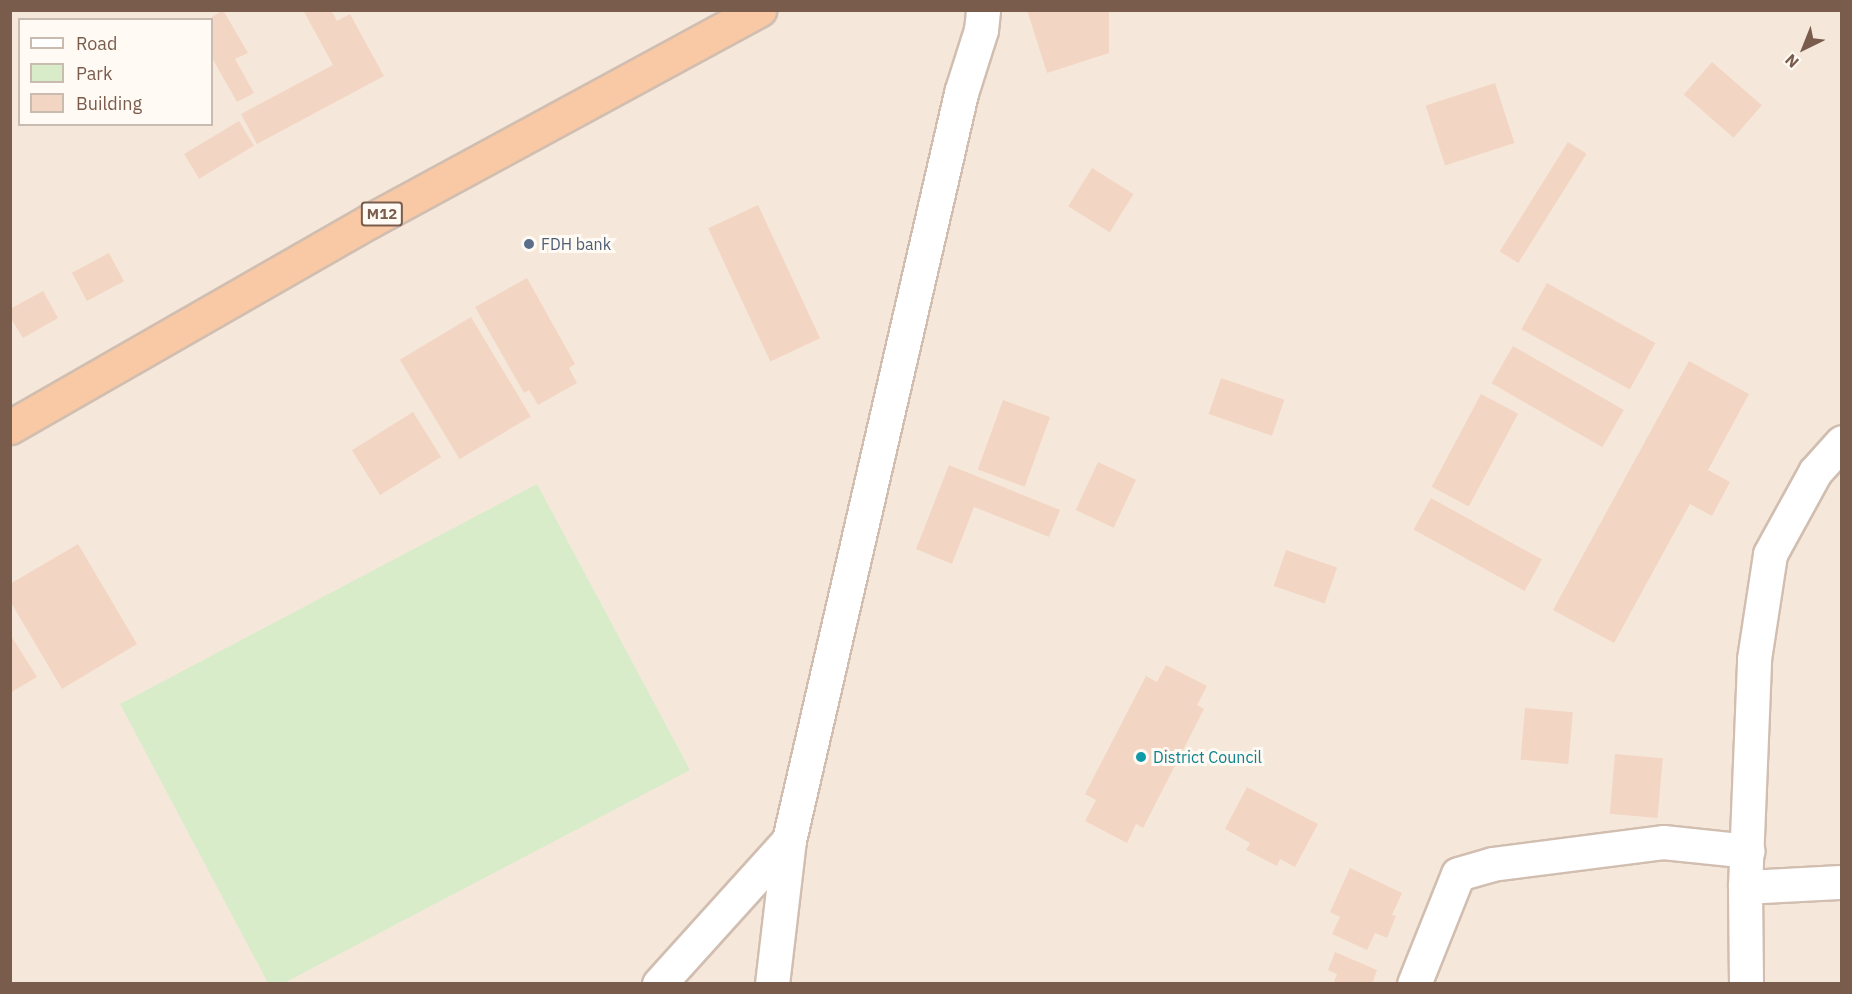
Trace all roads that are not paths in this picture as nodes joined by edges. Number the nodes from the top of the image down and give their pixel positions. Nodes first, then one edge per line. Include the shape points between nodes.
1 (759, 10) edge
2 (983, 10) edge
3 (10, 427) edge
4 (1842, 441) edge
5 (789, 840) junction
6 (1748, 851) junction
7 (1842, 882) edge
8 (1745, 887) junction
9 (659, 984) edge
10 (772, 984) edge
11 (1414, 984) edge
12 (1746, 984) edge

1 - 3 highway, M12 via 370,220
2 - 5 street
4 - 6 street via 1815,472 1770,554 1754,659
5 - 9 street
5 - 10 street
6 - 8 street
6 - 11 street via 1663,842 1492,864 1458,874
7 - 8 street
8 - 12 street

